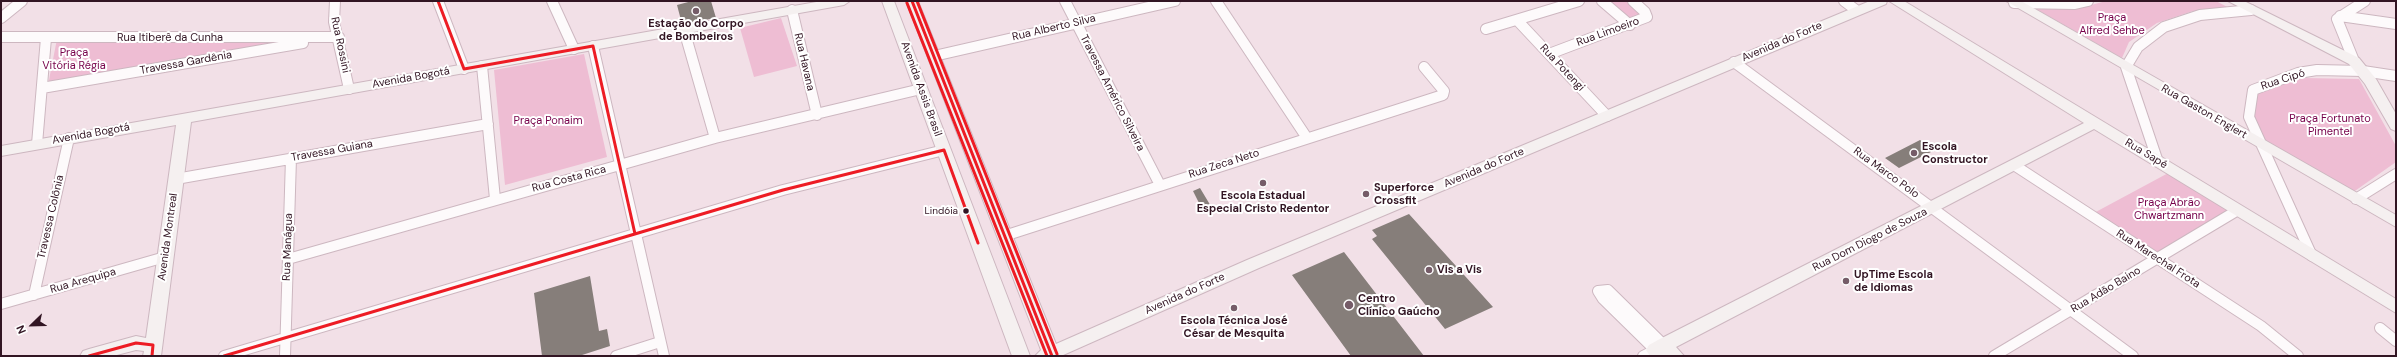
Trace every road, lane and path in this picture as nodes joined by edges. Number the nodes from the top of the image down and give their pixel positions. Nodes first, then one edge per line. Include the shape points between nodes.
1 (22, 1) edge
2 (336, 1) edge
3 (438, 1) edge
4 (552, 1) edge
5 (844, 1) edge
6 (888, 1) edge
7 (912, 1) edge
8 (1065, 1) edge
9 (1175, 1) edge
10 (1216, 1) edge
11 (1579, 1) edge
12 (1602, 1) edge
13 (1633, 1) edge
14 (1844, 1) edge
15 (1881, 1) edge
16 (1895, 1) edge
17 (2088, 1) edge
18 (2234, 1) edge
19 (2366, 1) edge
20 (2013, 2) edge
21 (792, 10) junction
22 (1856, 10) junction
23 (2251, 10) junction
24 (2340, 16) junction
25 (1, 18) edge
26 (1517, 20) junction
27 (1076, 23) junction
28 (2396, 24) edge
29 (1630, 25) junction
30 (1486, 29) dead end
31 (684, 30) junction
32 (1, 37) edge
33 (46, 38) junction
34 (335, 38) junction
35 (593, 46) junction
36 (574, 49) junction
37 (1549, 54) junction
38 (934, 56) junction
39 (1734, 62) junction
40 (482, 66) junction
41 (2359, 66) junction
42 (1424, 67) dead end
43 (2126, 67) junction
44 (464, 69) junction
45 (2396, 76) edge
46 (42, 88) junction
47 (349, 89) junction
48 (921, 89) junction
49 (817, 115) junction
50 (1607, 116) junction
51 (184, 118) junction
52 (2095, 123) junction
53 (488, 124) junction
54 (2396, 126) edge
55 (69, 138) junction
56 (716, 138) junction
57 (1307, 138) junction
58 (37, 144) junction
59 (2263, 146) junction
60 (944, 150) junction
61 (1, 151) edge
62 (291, 158) junction
63 (2158, 162) junction
64 (620, 166) junction
65 (2014, 166) junction
66 (2396, 174) edge
67 (176, 179) junction
68 (1160, 185) junction
69 (495, 199) junction
70 (2356, 199) junction
71 (1933, 208) junction
72 (2238, 210) junction
73 (2396, 222) edge
74 (635, 234) junction
75 (1004, 236) junction
76 (2312, 256) junction
77 (165, 257) junction
78 (288, 259) junction
79 (2158, 259) junction
80 (34, 295) junction
81 (1, 304) edge
82 (2396, 307) edge
83 (2073, 310) junction
84 (2380, 328) dead end
85 (286, 337) junction
86 (2396, 341) edge
87 (660, 342) junction
88 (152, 350) edge
89 (1659, 353) edge
90 (1048, 355) edge
91 (89, 356) edge
92 (224, 356) edge
93 (285, 356) edge
94 (616, 356) edge
95 (664, 356) edge
96 (1021, 356) edge
97 (1994, 356) edge
98 (2133, 356) edge
99 (2298, 356) edge

1 - 25 street
2 - 34 street, Rua Rossini via 333,8
3 - 44 street
4 - 36 street
5 - 21 street, Avenida Bogotá
6 - 48 street, Avenida Assis Brasil
7 - 38 street, Avenida Assis Brasil
8 - 27 street, Travessa Américo Silveira
9 - 27 street, Rua Alberto Silva
10 - 57 street
11 - 26 street
12 - 29 street
13 - 29 street, Rua Limoeiro via 1647,16
14 - 22 street
15 - 22 street, Avenida do Forte
16 - 52 street, Rua Sapé
17 - 20 street via 2076,4
18 - 23 street
19 - 24 street
20 - 43 street, Rua Gaston Englert
21 - 31 street, Avenida Bogotá
21 - 49 street, Rua Havana
22 - 39 street, Avenida do Forte
23 - 41 street
23 - 43 street via 2200,15 2164,27 2138,47
24 - 28 street
24 - 41 street via 2337,19
26 - 30 street
26 - 37 street, Rua Potengi
27 - 38 street, Rua Alberto Silva
27 - 68 street, Travessa Américo Silveira
29 - 37 street, Rua Limoeiro
31 - 35 street, Avenida Bogotá
31 - 56 street
32 - 33 street, Rua Itiberê da Cunha
33 - 34 street, Rua Itiberê da Cunha
33 - 46 street
34 - 46 street, Travessa Gardênia
34 - 47 street, Rua Rossini
35 - 36 street, Avenida Bogotá
35 - 64 street
36 - 40 street, Avenida Bogotá
37 - 50 street, Rua Potengi
38 - 75 street, Avenida Assis Brasil
39 - 50 street, Avenida do Forte
39 - 71 street, Rua Marco Polo
40 - 44 street, Avenida Bogotá
40 - 53 street
41 - 45 street, Rua Cipó
41 - 54 street
41 - 59 street, Rua Cipó via 2298,73 2253,90 2249,117
42 - 57 street, Rua Zeca Neto via 1445,94
43 - 59 street, Rua Gaston Englert
43 - 63 street
44 - 47 street, Avenida Bogotá
46 - 58 street
47 - 51 street, Avenida Bogotá
48 - 49 street, Rua Costa Rica
48 - 60 street, Avenida Assis Brasil
49 - 56 street, Rua Costa Rica
50 - 90 street, Avenida do Forte via 1253,264
51 - 55 street, Avenida Bogotá
51 - 67 street, Avenida Montreal
52 - 63 street, Rua Sapé
52 - 65 street, Rua Dom Diogo de Souza
53 - 62 street, Travessa Guiana
53 - 69 street
55 - 58 street, Avenida Bogotá
55 - 80 street, Travessa Colônia
56 - 64 street, Rua Costa Rica
57 - 68 street, Rua Zeca Neto
58 - 61 street, Avenida Bogotá
59 - 70 street, Rua Gaston Englert
59 - 76 street, Rua Cipó
60 - 74 street via 783,190
60 - 96 street, Avenida Assis Brasil
62 - 67 street, Travessa Guiana
62 - 78 street, Rua Manágua
63 - 72 street, Rua Sapé
64 - 69 street, Rua Costa Rica
64 - 74 street
65 - 71 street, Rua Dom Diogo de Souza
65 - 79 street, Rua Marechal Frota
66 - 70 street
67 - 77 street, Avenida Montreal
68 - 75 street, Rua Zeca Neto
69 - 78 street, Rua Costa Rica
70 - 73 street, Rua Gaston Englert
71 - 83 street, Rua Marco Polo
71 - 89 street, Rua Dom Diogo de Souza
72 - 76 street, Rua Sapé
72 - 79 street, Rua Adão Baino
74 - 85 street
74 - 87 street
75 - 90 street, Avenida Assis Brasil
76 - 82 street, Rua Sapé
77 - 80 street, Rua Arequipa
77 - 88 street, Avenida Montreal
78 - 85 street, Rua Manágua
79 - 83 street, Rua Adão Baino
79 - 99 street, Rua Marechal Frota via 2261,326
80 - 81 street, Rua Arequipa
83 - 97 street, Rua Adão Baino
83 - 98 street, Rua Marco Polo
84 - 86 street
85 - 92 street
85 - 93 street, Rua Manágua
87 - 94 street
87 - 95 street
88 - 91 street via 136,343
89 - 89 street via 1608,290 1598,292 1603,299

